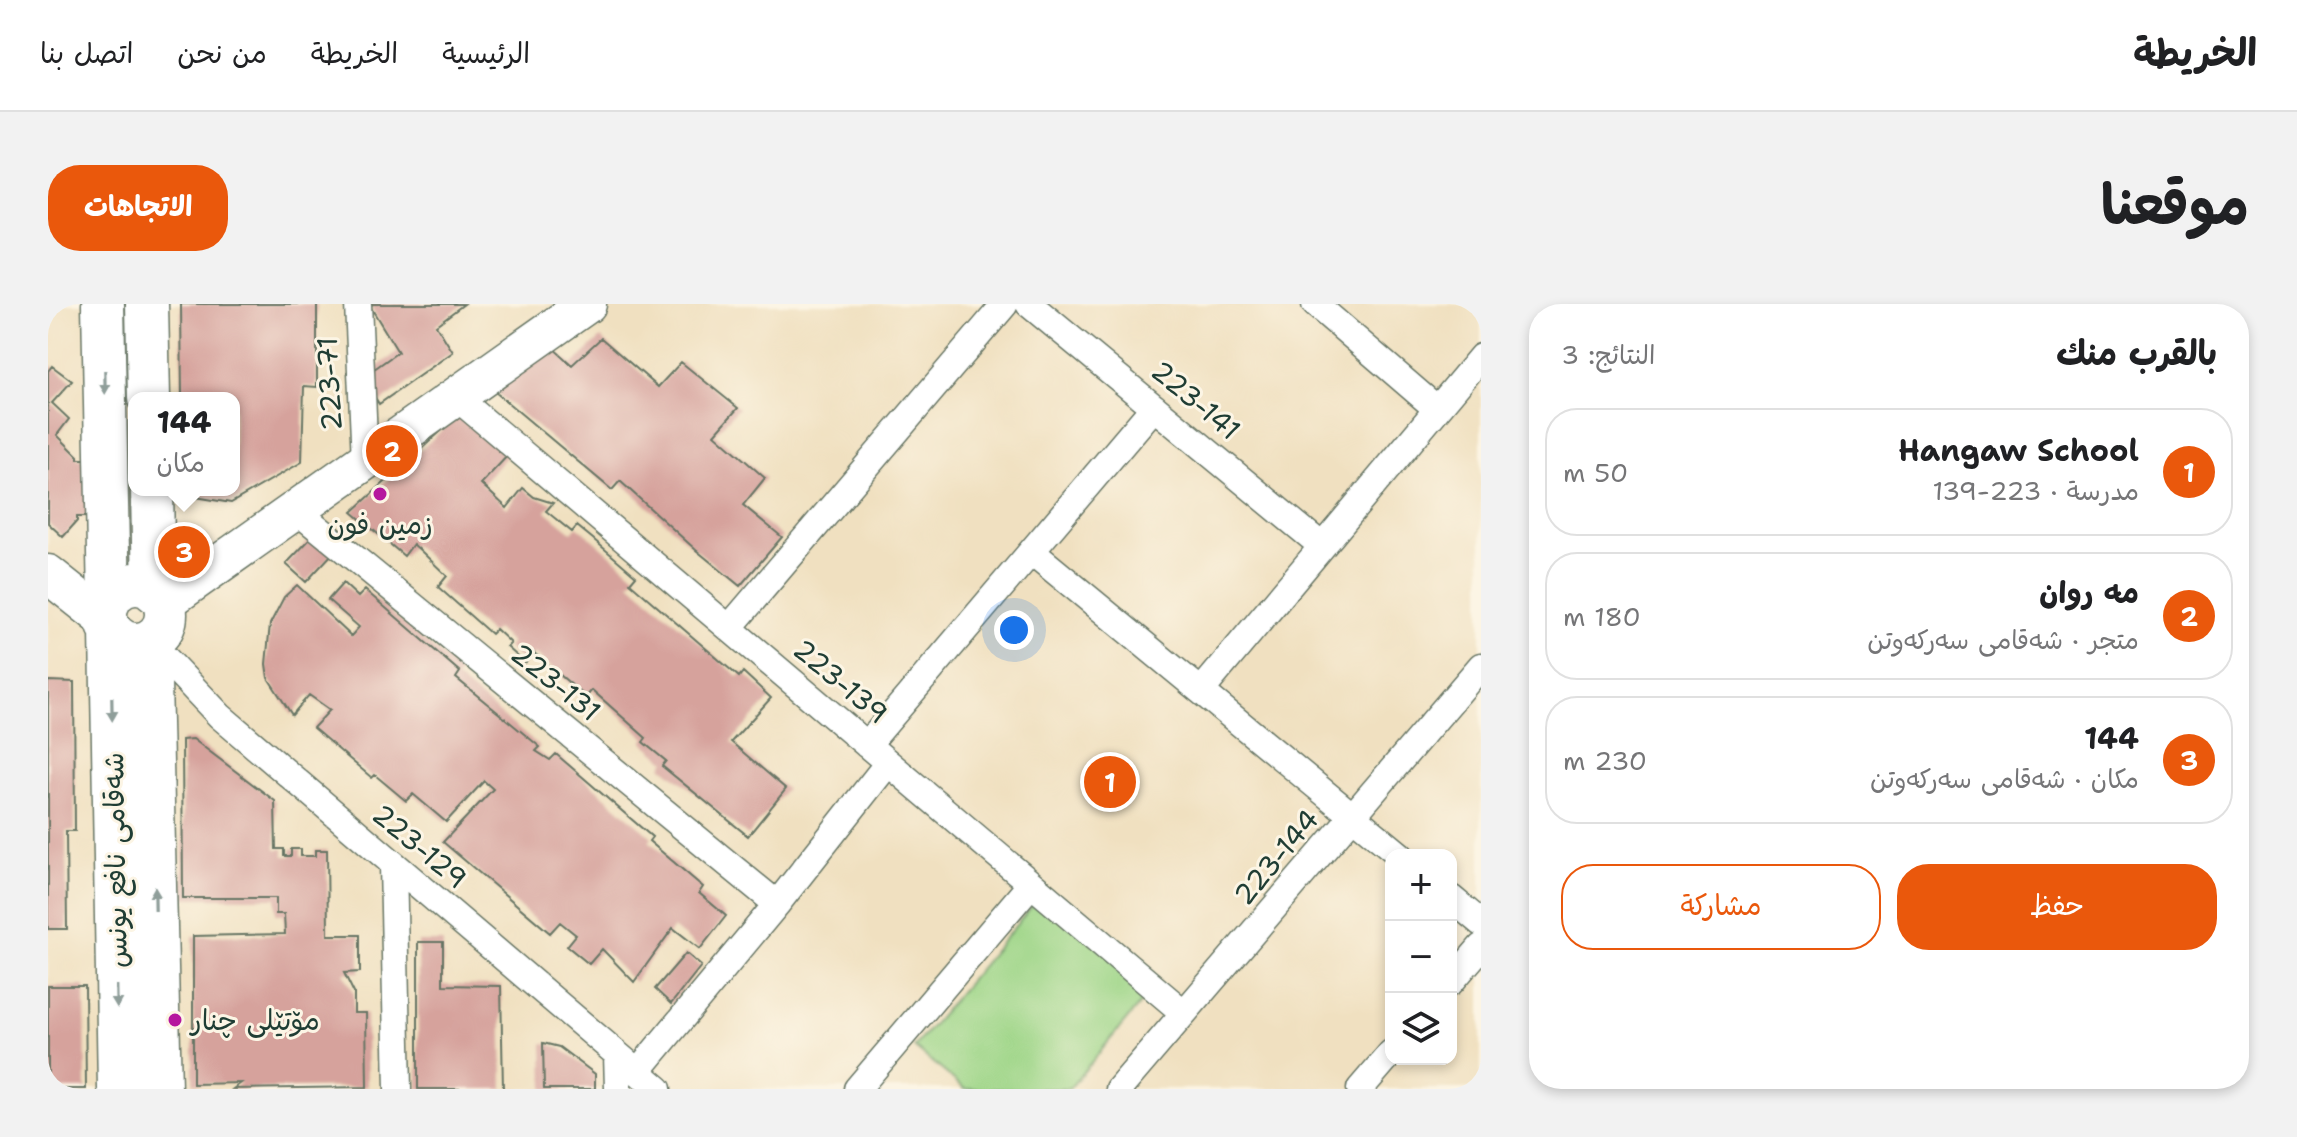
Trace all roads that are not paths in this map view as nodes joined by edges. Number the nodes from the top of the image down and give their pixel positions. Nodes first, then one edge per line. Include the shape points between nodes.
1 (103, 304) edge
2 (147, 304) edge
3 (358, 304) edge
4 (587, 304) edge
5 (1005, 304) edge
6 (1029, 304) edge
7 (1315, 304) edge
8 (1481, 357) edge
9 (149, 392) edge
10 (456, 397) junction
11 (1154, 407) junction
12 (1437, 409) junction
13 (365, 461) junction
14 (151, 496) edge
15 (296, 510) junction
16 (1322, 546) junction
17 (1032, 552) junction
18 (48, 574) edge
19 (132, 615) junction
20 (729, 628) junction
21 (1478, 675) edge
22 (1202, 690) junction
23 (867, 745) junction
24 (888, 763) junction
25 (1353, 816) junction
26 (1393, 849) edge
27 (393, 865) junction
28 (1031, 884) junction
29 (1457, 903) edge
30 (777, 904) junction
31 (1481, 923) edge
32 (1481, 947) edge
33 (1457, 975) edge
34 (1184, 1013) junction
35 (1385, 1060) edge
36 (628, 1080) edge
37 (119, 1089) edge
38 (160, 1089) edge
39 (398, 1089) edge
40 (658, 1089) edge
41 (857, 1089) edge
42 (1119, 1089) edge
43 (1360, 1089) edge

1 -> 19 main road, شەقامی نافع یونس
2 - 9 main road
3 - 13 street, 223-71
4 - 10 street
5 - 20 street
6 - 11 street, 223-141
7 - 12 street
8 - 12 street
10 - 13 street
10 - 20 street, 223-139
11 - 16 street, 223-141
11 - 17 street
12 - 16 street
13 - 15 street
14 - 19 main road, شەقامی نافع یونس
15 - 19 street
15 - 30 street, 223-131
16 - 22 street
17 - 22 street
17 - 23 street
18 - 19 street
19 - 27 street, 223-129 via 220,716
19 -> 37 main road, شەقامی نافع یونس
38 -> 19 main road, شەقامی نافع یونس
20 - 23 street, 223-139
21 - 25 street, 223-144
22 - 25 street
23 - 24 street, 223-139
24 - 28 street, 223-139
24 - 30 street
25 - 26 street
25 - 34 street, 223-144
27 - 36 street, 223-129 via 617,1054
27 - 39 street
28 - 34 street, 223-139
28 - 41 street
29 - 31 street
30 - 36 street
32 - 33 street
34 - 42 street, 223-144
35 - 43 street
36 - 40 street

